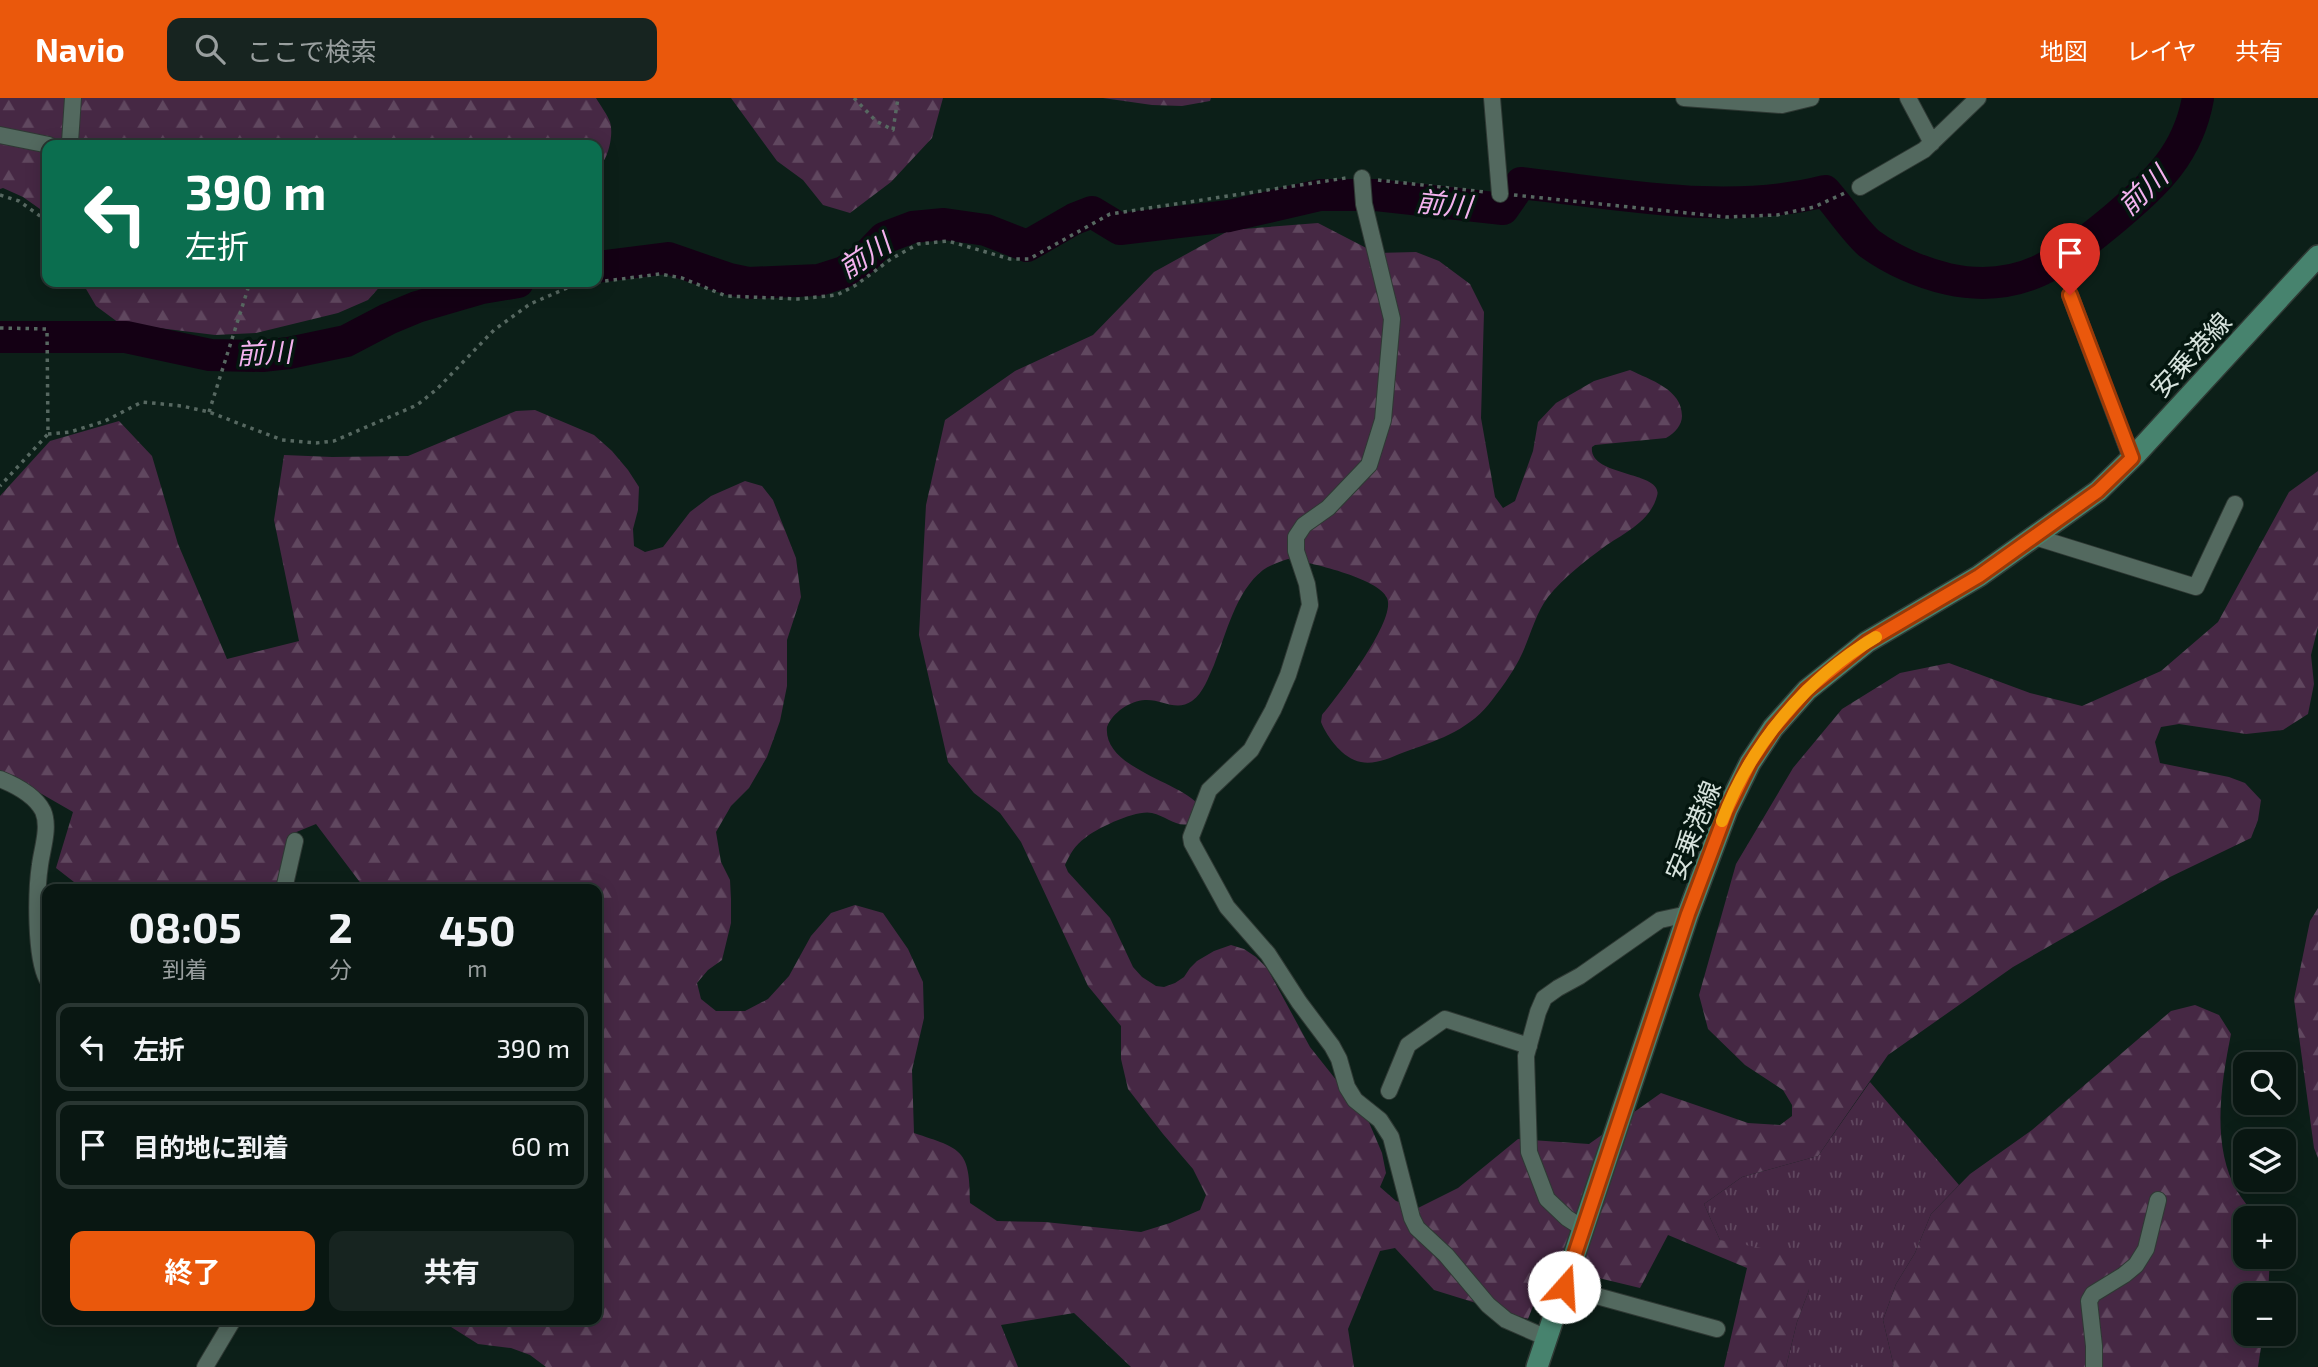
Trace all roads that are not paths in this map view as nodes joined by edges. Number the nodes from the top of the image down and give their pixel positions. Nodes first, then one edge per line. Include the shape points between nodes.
1 (73, 98) edge
2 (1492, 98) edge
3 (1684, 98) edge
4 (1811, 98) edge
5 (1908, 98) edge
6 (1978, 98) edge
7 (0, 135) edge
8 (70, 140) edge
9 (1932, 143) junction
10 (42, 144) edge
11 (1362, 183) road end
12 (1860, 187) road end
13 (1500, 194) road end
14 (2318, 256) edge
15 (2070, 295) dead end
16 (2132, 458) junction
17 (2235, 504) dead end
18 (2035, 537) junction
19 (0, 779) edge
20 (295, 841) dead end
21 (285, 884) edge
22 (1688, 914) junction
23 (42, 956) edge
24 (1529, 1046) junction
25 (1389, 1091) dead end
26 (2158, 1200) dead end
27 (1584, 1229) junction
28 (1564, 1287) junction
29 (230, 1325) edge
30 (1717, 1329) dead end
31 (1547, 1338) junction
32 (205, 1367) edge
33 (1537, 1367) edge
34 (2094, 1367) edge

1 - 8 street
2 - 13 street
3 - 4 street via 1782,105
5 - 9 street
6 - 9 street
7 - 10 street
9 - 12 street
11 - 31 street via 1392,319 1383,420 1369,465 1296,537 1310,605 1288,675 1251,750 1209,790 1191,837 1227,907 1268,954 1332,1046 1355,1100 1387,1128 1417,1228 1488,1305 1506,1320
14 - 16 main road, 安乗港線
15 - 16 street
16 - 18 main road, 安乗港線 via 2098,491
17 - 18 street via 2196,587
18 - 22 main road, 安乗港線 via 1867,642 1807,690 1750,763
19 - 23 street via 22,788 43,811 45,834 36,897
20 - 21 street
22 - 24 street via 1660,920 1544,998
22 - 27 main road, 安乗港線
24 - 25 street via 1445,1019 1408,1045
24 - 27 street via 1529,1152 1547,1199
26 - 34 street via 2146,1250 2136,1265 2089,1301
27 - 28 main road, 安乗港線
28 - 30 street
28 - 31 main road, 安乗港線
29 - 32 street
31 - 33 main road, 安乗港線

